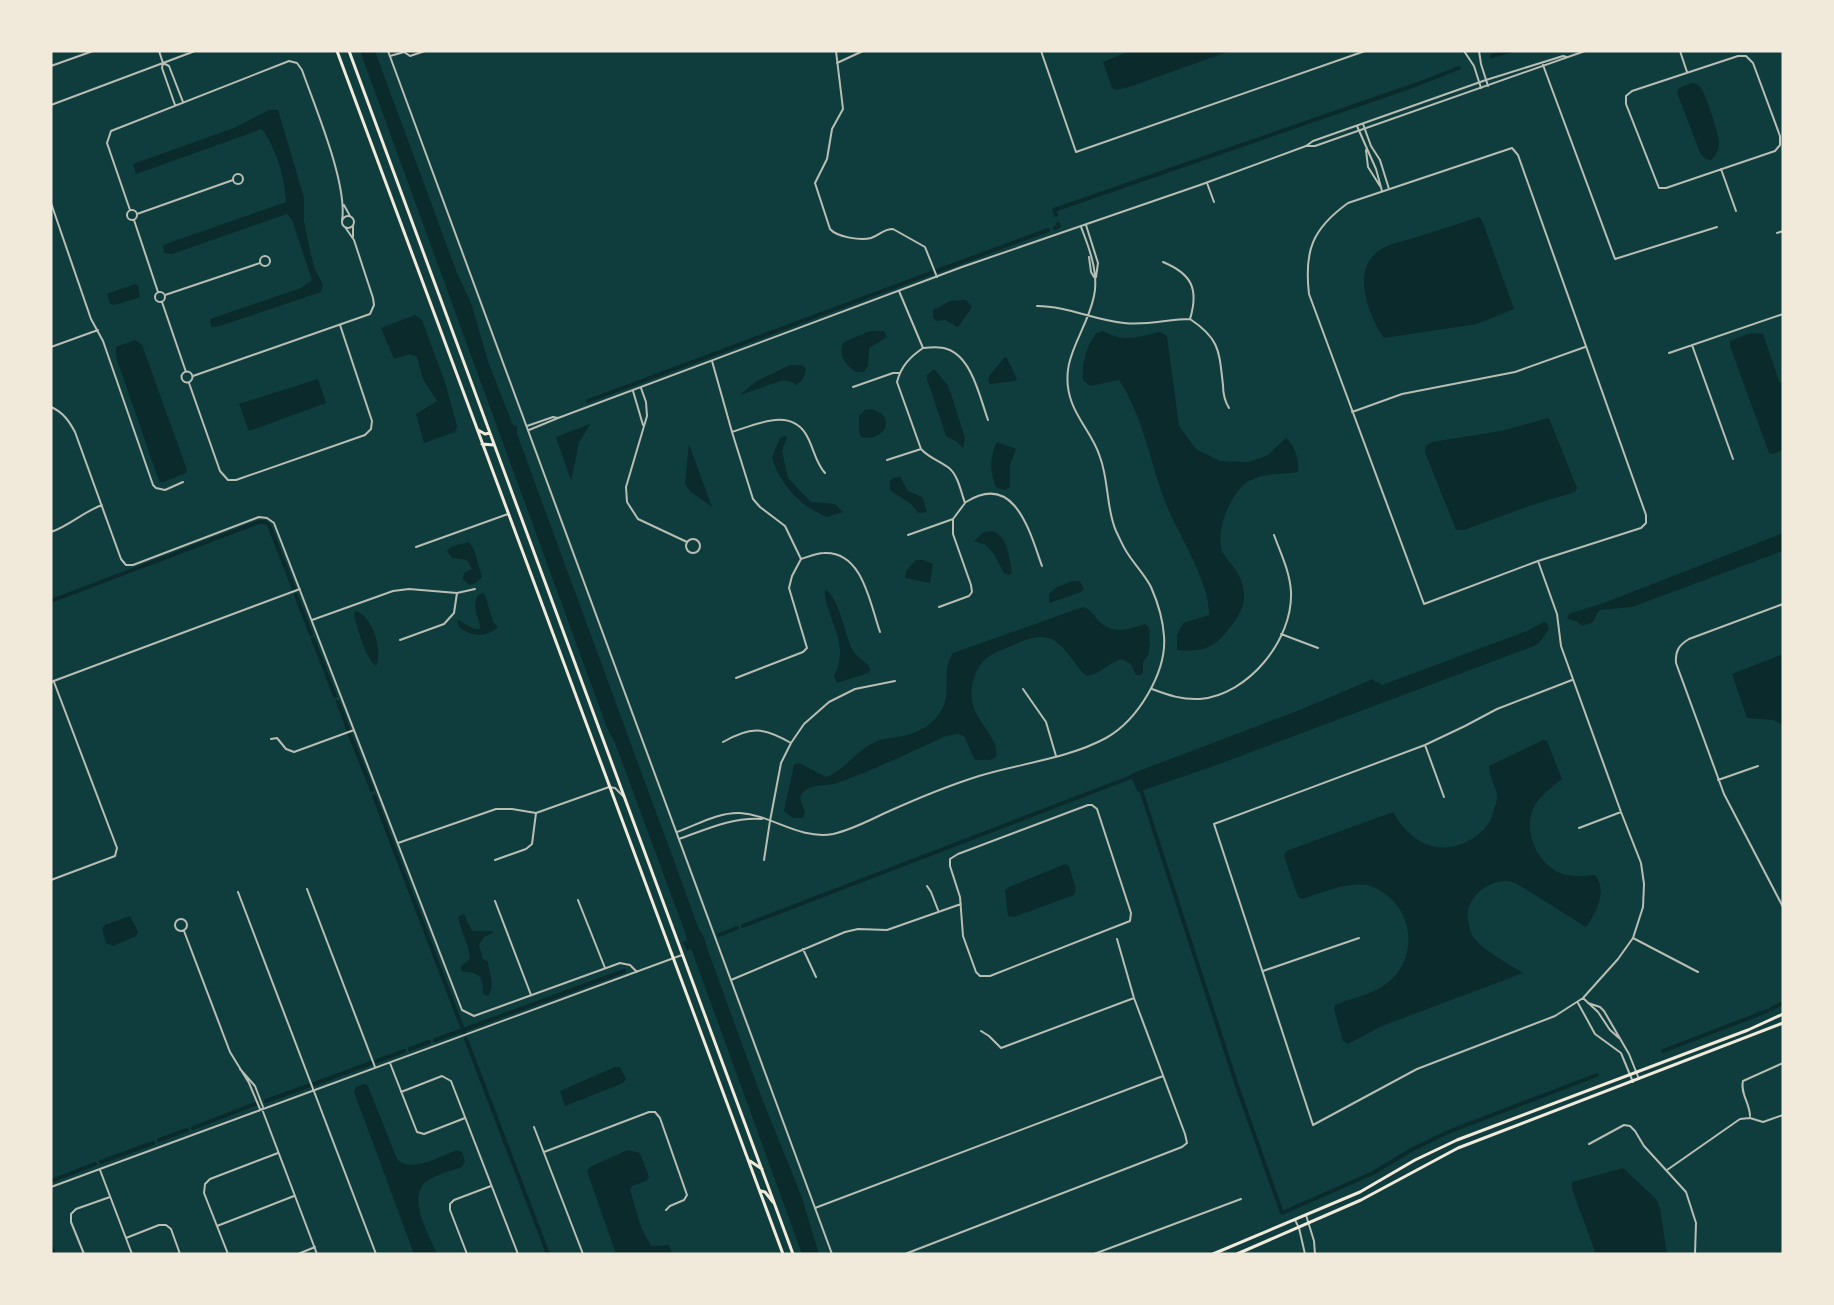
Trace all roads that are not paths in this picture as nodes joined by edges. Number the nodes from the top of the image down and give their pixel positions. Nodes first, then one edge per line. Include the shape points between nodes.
1 (93, 51) edge
2 (159, 51) edge
3 (195, 51) edge
4 (337, 51) edge
5 (349, 51) edge
6 (388, 51) edge
7 (425, 51) edge
8 (836, 51) edge
9 (863, 51) edge
10 (1041, 51) edge
11 (1365, 51) edge
12 (1464, 51) edge
13 (1479, 51) edge
14 (1585, 51) edge
15 (1680, 51) edge
16 (390, 56) junction
17 (1567, 57) junction
18 (1542, 62) junction
19 (163, 63) junction
20 (837, 63) junction
21 (51, 66) edge
22 (1544, 67) junction
23 (1687, 72) junction
24 (1486, 80) junction
25 (1479, 83) junction
26 (1488, 86) junction
27 (1481, 88) junction
28 (183, 103) junction
29 (51, 105) edge
30 (176, 106) junction
31 (1363, 124) junction
32 (1357, 126) junction
33 (1365, 128) junction
34 (1359, 130) junction
35 (1306, 146) junction
36 (1365, 147) junction
37 (1381, 165) junction
38 (1376, 167) junction
39 (1721, 168) junction
40 (1371, 170) junction
41 (233, 180) dead end
42 (1207, 183) junction
43 (1389, 189) junction
44 (1382, 191) junction
45 (342, 200) junction
46 (1214, 202) dead end
47 (51, 203) edge
48 (130, 210) junction
49 (1736, 211) dead end
50 (137, 214) junction
51 (352, 218) junction
52 (134, 220) junction
53 (342, 221) junction
54 (354, 224) junction
55 (1086, 225) junction
56 (345, 227) junction
57 (1081, 227) junction
58 (1718, 227) dead end
59 (1783, 231) edge
60 (1778, 233) dead end
61 (354, 240) junction
62 (1162, 262) dead end
63 (260, 263) dead end
64 (937, 277) junction
65 (1095, 280) junction
66 (899, 291) junction
67 (158, 292) junction
68 (165, 295) junction
69 (162, 302) junction
70 (1036, 306) dead end
71 (1783, 314) edge
72 (1088, 315) junction
73 (1190, 319) junction
74 (340, 325) junction
75 (98, 330) junction
76 (1692, 345) junction
77 (51, 347) edge
78 (1585, 347) junction
79 (923, 348) junction
80 (1669, 353) dead end
81 (712, 361) junction
82 (186, 372) junction
83 (899, 373) junction
84 (193, 376) junction
85 (189, 383) junction
86 (853, 387) dead end
87 (641, 388) junction
88 (633, 391) junction
89 (51, 407) edge
90 (1229, 408) dead end
91 (1352, 412) junction
92 (558, 418) junction
93 (988, 420) dead end
94 (643, 424) junction
95 (527, 426) junction
96 (476, 429) junction
97 (529, 430) junction
98 (732, 432) junction
99 (490, 433) junction
100 (482, 444) junction
101 (494, 445) junction
102 (921, 449) junction
103 (1733, 459) dead end
104 (887, 460) dead end
105 (825, 473) dead end
106 (183, 482) dead end
107 (965, 502) junction
108 (102, 505) junction
109 (508, 514) junction
110 (953, 519) junction
111 (51, 532) edge
112 (908, 535) dead end
113 (1274, 535) dead end
114 (687, 542) junction
115 (416, 547) dead end
116 (801, 559) junction
117 (1538, 561) junction
118 (1042, 566) dead end
119 (300, 589) junction
120 (475, 589) dead end
121 (457, 593) junction
122 (1783, 604) edge
123 (939, 607) dead end
124 (312, 620) junction
125 (880, 632) dead end
126 (1281, 634) junction
127 (400, 640) dead end
128 (1318, 648) dead end
129 (736, 678) dead end
130 (1572, 680) junction
131 (895, 681) dead end
132 (52, 682) edge
133 (1152, 688) junction
134 (1023, 689) dead end
135 (355, 730) junction
136 (271, 739) dead end
137 (723, 742) dead end
138 (791, 743) junction
139 (1425, 745) junction
140 (1056, 756) junction
141 (1758, 766) dead end
142 (1718, 780) junction
143 (609, 787) junction
144 (624, 796) junction
145 (1444, 797) dead end
146 (1621, 812) junction
147 (536, 813) junction
148 (765, 819) junction
149 (770, 821) junction
150 (1579, 828) dead end
151 (677, 832) junction
152 (679, 839) junction
153 (398, 843) junction
154 (495, 860) dead end
155 (764, 860) dead end
156 (51, 880) edge
157 (927, 886) dead end
158 (307, 889) dead end
159 (238, 892) dead end
160 (578, 900) dead end
161 (495, 902) dead end
162 (961, 904) junction
163 (1783, 907) edge
164 (938, 911) junction
165 (184, 931) junction
166 (1359, 938) dead end
167 (1633, 938) junction
168 (1117, 939) dead end
169 (803, 949) junction
170 (682, 955) junction
171 (673, 959) junction
172 (605, 968) junction
173 (1263, 971) junction
174 (637, 972) junction
175 (1698, 972) dead end
176 (816, 976) dead end
177 (731, 980) junction
178 (531, 995) junction
179 (1134, 998) junction
180 (1583, 998) junction
181 (1578, 1003) junction
182 (1592, 1010) junction
183 (1783, 1014) edge
184 (1588, 1020) junction
185 (1783, 1023) edge
186 (981, 1031) dead end
187 (389, 1062) junction
188 (1783, 1063) edge
189 (375, 1067) junction
190 (1636, 1072) junction
191 (1630, 1074) junction
192 (1163, 1076) junction
193 (1639, 1079) junction
194 (1633, 1082) junction
195 (313, 1090) junction
196 (401, 1092) junction
197 (262, 1109) junction
198 (1783, 1116) edge
199 (465, 1118) junction
200 (1750, 1118) junction
201 (534, 1127) dead end
202 (1589, 1144) dead end
203 (544, 1152) junction
204 (278, 1153) junction
205 (748, 1160) junction
206 (100, 1169) junction
207 (762, 1169) junction
208 (1667, 1170) junction
209 (491, 1186) junction
210 (51, 1187) edge
211 (760, 1191) junction
212 (294, 1196) junction
213 (110, 1197) junction
214 (1241, 1199) dead end
215 (775, 1206) junction
216 (815, 1208) junction
217 (666, 1210) dead end
218 (1306, 1215) junction
219 (1295, 1220) junction
220 (1310, 1223) junction
221 (217, 1226) junction
222 (1299, 1228) junction
223 (126, 1238) junction
224 (315, 1248) junction
225 (84, 1254) edge
226 (132, 1254) edge
227 (180, 1254) edge
228 (228, 1254) edge
229 (298, 1254) edge
230 (317, 1254) edge
231 (376, 1254) edge
232 (467, 1254) edge
233 (518, 1254) edge
234 (583, 1254) edge
235 (783, 1254) edge
236 (793, 1254) edge
237 (832, 1254) edge
238 (905, 1254) edge
239 (1094, 1254) edge
240 (1213, 1254) edge
241 (1237, 1254) edge
242 (1305, 1254) edge
243 (1315, 1254) edge
244 (1695, 1254) edge

1 - 21 street
2 - 19 street
3 - 19 street
4 - 96 main road
5 - 99 main road
6 - 16 street
7 - 16 street
8 - 20 street
9 - 20 street
10 - 11 street via 1076,152
12 - 25 street
13 - 24 street
14 - 17 street
15 - 23 street
16 - 95 street
17 - 18 street
17 - 22 street
18 - 22 street
18 - 24 street
19 - 28 street via 169,66
19 - 29 street
19 - 30 street
20 - 64 street via 843,109 832,129 827,159 815,183 830,229 865,239 893,229 926,247
22 - 26 street
22 - 58 street via 1615,259
23 - 39 street via 1746,56 1754,63 1780,136 1775,151
23 - 39 street via 1632,91 1626,96 1626,104 1659,188
24 - 25 street
24 - 26 street
25 - 27 street
25 - 31 street
26 - 27 street
27 - 33 street
28 - 30 street
28 - 45 street via 285,62 295,62 302,70 332,157
30 - 48 street via 116,128 108,136
31 - 32 street
31 - 33 street
32 - 34 street
32 - 35 street
33 - 34 street
33 - 37 street
34 - 35 street
34 - 36 street
35 - 42 street
36 - 38 street
36 - 40 street
37 - 38 street
37 - 43 street
38 - 40 street
38 - 44 street
39 - 49 street
40 - 44 street
41 - 50 street
42 - 46 street
42 - 55 street
43 - 44 street
43 - 78 street via 1512,148 1518,155
44 - 91 street via 1335,213 1321,227 1308,257 1309,294
45 - 51 street
45 - 53 street
47 - 75 street
48 - 50 street
48 - 52 street via 127,218
50 - 52 street
51 - 53 street
51 - 54 street
52 - 67 street
53 - 56 street
54 - 56 street
54 - 61 street
55 - 57 street
55 - 65 street via 1098,263
56 - 61 street
57 - 64 street
57 - 65 street
59 - 60 street
61 - 74 street via 373,298 372,310
62 - 73 street via 1177,268 1194,289
63 - 68 street
64 - 66 street
65 - 72 street
66 - 79 street
66 - 81 street
67 - 68 street
67 - 69 street via 155,299
68 - 69 street
69 - 82 street
70 - 72 street
71 - 76 street
72 - 73 street via 1145,324
72 - 133 street via 1070,354 1068,386 1071,402 1101,457 1115,529 1160,608 1164,638
73 - 90 street via 1215,342 1224,400
74 - 84 street
74 - 85 street via 372,421 365,435 228,480 220,471
75 - 77 street
75 - 106 street via 153,485 165,490
76 - 80 street
76 - 103 street
78 - 91 street via 1515,372 1411,392
78 - 117 street via 1646,523 1641,528
79 - 83 street
79 - 93 street via 947,348 960,355 968,365
81 - 87 street
81 - 98 street
82 - 84 street
82 - 85 street via 182,378
83 - 86 street
83 - 102 street via 897,382
84 - 85 street
87 - 88 street
87 - 94 street via 647,410
88 - 92 street
88 - 94 street
89 - 108 street via 75,432
91 - 117 street via 1424,604
92 - 95 street
92 - 97 street
94 - 114 street via 626,488 627,502 638,519
95 - 97 street
96 - 99 main road
96 - 100 main road
97 - 151 street
98 - 105 street via 770,419 792,421 806,434
98 - 116 street via 753,499 785,526
99 - 101 main road
100 - 101 main road
100 - 109 main road
101 - 144 main road
102 - 104 street
102 - 107 street via 954,473
107 - 110 street
107 - 118 street via 993,495 1012,502 1025,520
108 - 111 street
108 - 119 street via 126,565 259,517 267,518 274,523
109 - 115 street
109 - 143 main road
110 - 112 street
110 - 123 street via 953,534 972,592
113 - 126 street via 1291,593
114 - 114 street via 689,553 699,551 697,541
116 - 125 street via 823,553 853,564
116 - 129 street via 789,588 807,648
117 - 130 street via 1554,606
119 - 124 street
119 - 132 street
120 - 121 street
121 - 124 street via 393,591
121 - 127 street via 454,613 444,624
122 - 142 street via 1689,639 1677,650 1676,663
124 - 135 street
126 - 128 street
126 - 133 street via 1252,677 1230,691 1202,699 1176,698
130 - 139 street via 1497,709
130 - 146 street
131 - 138 street via 855,689 829,702 804,724
132 - 156 street via 117,853
133 - 140 street via 1133,715 1108,737
134 - 140 street via 1046,722
135 - 136 street via 298,752 286,749 277,738
135 - 153 street
137 - 138 street via 740,732 760,730
138 - 149 street via 781,763
139 - 145 street
139 - 173 street via 1214,824
140 - 149 street via 978,776 831,834 812,834
141 - 142 street
142 - 163 street
143 - 144 street
143 - 147 street
143 - 171 main road
144 - 170 main road
146 - 150 street
146 - 167 street via 1641,863 1644,884 1643,907
147 - 153 street via 496,809
147 - 154 street via 531,844
148 - 149 street
148 - 151 street via 751,814 724,814
148 - 152 street via 733,820
149 - 155 street
151 - 152 street
152 - 177 street
153 - 178 street via 465,1012 474,1016
157 - 164 street
158 - 189 street
159 - 195 street
160 - 172 street
161 - 178 street
162 - 162 street via 963,936 980,976 990,976 1126,924 1131,917 1097,809 1088,804 950,860
162 - 164 street
164 - 169 street via 887,930 845,932
165 - 165 street via 188,924 179,919 175,927
165 - 197 street via 230,1052 252,1080
166 - 173 street
167 - 175 street
167 - 180 street
168 - 179 street
169 - 176 street
169 - 177 street
170 - 171 street
170 - 207 main road
171 - 174 street
171 - 205 main road
172 - 174 street via 624,963
172 - 178 street
173 - 181 street via 1312,1125 1417,1069 1555,1016
174 - 187 street
177 - 216 street
179 - 186 street via 1000,1048
179 - 192 street
180 - 181 street
180 - 182 street
181 - 184 street
182 - 184 street
182 - 190 street via 1600,1007 1604,1011
183 - 190 main road
184 - 191 street via 1595,1034 1621,1053
185 - 193 main road
187 - 189 street
187 - 196 street
188 - 200 street via 1743,1081
189 - 195 street
190 - 191 main road
190 - 193 street
191 - 194 street
191 - 218 main road via 1457,1140
192 - 216 street
192 - 238 street via 1185,1134 1187,1143 1182,1147
193 - 194 main road
194 - 220 main road via 1458,1148
195 - 197 street
195 - 231 street
196 - 199 street via 446,1077 452,1082
196 - 199 street via 417,1132 426,1133
197 - 204 street
197 - 206 street
198 - 200 street via 1763,1122
199 - 209 street
200 - 208 street via 1733,1123
201 - 203 street
202 - 208 street via 1615,1128 1630,1126
203 - 217 street via 656,1110 687,1197
203 - 234 street
204 - 212 street
204 - 221 street via 208,1180 204,1193
205 - 207 main road
205 - 211 main road
206 - 210 street
206 - 213 street
207 - 215 main road
208 - 244 street via 1689,1200 1696,1223
209 - 232 street via 450,1204
209 - 233 street
211 - 215 main road
211 - 235 main road
212 - 221 street
212 - 224 street
213 - 223 street
213 - 225 street via 71,1214
214 - 239 street
215 - 236 main road
216 - 237 street
218 - 219 main road
218 - 220 street
219 - 222 street
219 - 240 main road
220 - 222 main road
220 - 243 street
221 - 228 street
222 - 241 main road
222 - 242 street
223 - 226 street
223 - 227 street via 166,1225
224 - 229 street
224 - 230 street

